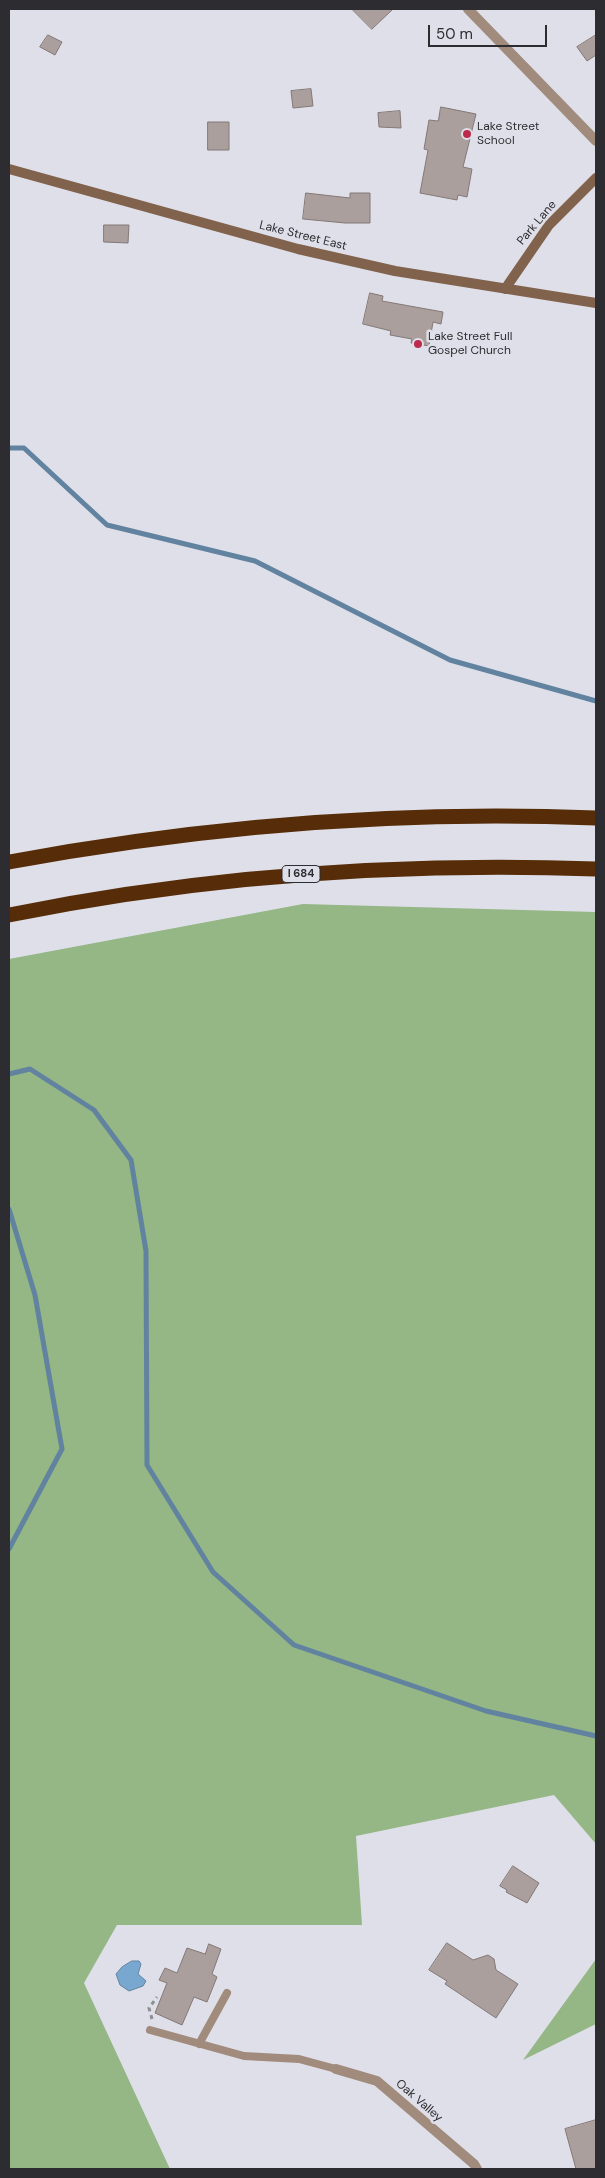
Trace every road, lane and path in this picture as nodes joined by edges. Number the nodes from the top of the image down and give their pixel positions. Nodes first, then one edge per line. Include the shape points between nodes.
1 (468, 9) edge
2 (596, 140) edge
3 (9, 169) edge
4 (596, 178) edge
5 (505, 289) junction
6 (596, 303) edge
7 (596, 818) edge
8 (9, 862) edge
9 (596, 869) edge
10 (9, 914) edge
11 (227, 1993) dead end
12 (157, 1997) dead end
13 (153, 2031) joint
14 (200, 2044) junction
15 (336, 2069) joint
16 (476, 2169) edge

1 - 2 street
3 - 5 main road, Lake Street East via 298,249 395,271
4 - 5 main road, Park Lane via 549,225
5 - 6 main road, Lake Street East
7 - 8 highway via 446,816 299,823 149,839
9 - 10 highway, I 684 via 444,868 281,876 138,892
11 - 14 lane
12 - 13 path via 149,2008
13 - 14 lane
14 - 15 lane via 244,2056 298,2059
15 - 16 street, Oak Valley via 377,2080

